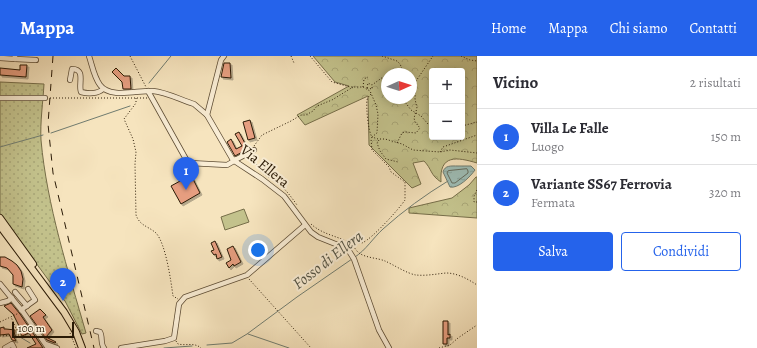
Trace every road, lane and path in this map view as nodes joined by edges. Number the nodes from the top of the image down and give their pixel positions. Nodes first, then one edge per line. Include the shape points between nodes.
1 (89, 56) edge
2 (130, 56) edge
3 (224, 56) edge
4 (291, 56) edge
5 (310, 56) edge
6 (382, 56) edge
7 (433, 56) edge
8 (461, 56) edge
9 (15, 57) edge
10 (0, 58) edge
11 (36, 60) dead end
12 (477, 61) edge
13 (294, 63) dead end
14 (401, 68) edge
15 (368, 77) dead end
16 (381, 78) edge
17 (70, 80) dead end
18 (372, 85) junction
19 (353, 87) junction
20 (363, 87) junction
21 (103, 89) junction
22 (367, 89) junction
23 (148, 92) junction
24 (371, 94) junction
25 (0, 98) edge
26 (48, 98) joint
27 (136, 98) junction
28 (152, 98) junction
29 (406, 104) edge
30 (416, 112) junction
31 (207, 115) junction
32 (477, 122) edge
33 (429, 124) edge
34 (465, 125) edge
35 (477, 135) edge
36 (372, 137) junction
37 (379, 139) junction
38 (397, 143) junction
39 (254, 150) junction
40 (440, 152) junction
41 (477, 153) edge
42 (234, 160) junction
43 (398, 162) dead end
44 (477, 190) edge
45 (477, 202) edge
46 (299, 208) dead end
47 (0, 218) edge
48 (307, 224) junction
49 (0, 226) edge
50 (349, 242) junction
51 (246, 276) junction
52 (0, 284) edge
53 (477, 285) edge
54 (28, 289) dead end
55 (15, 292) dead end
56 (12, 298) junction
57 (184, 299) junction
58 (0, 303) edge
59 (27, 306) junction
60 (22, 311) junction
61 (64, 312) junction
62 (11, 317) junction
63 (0, 322) edge
64 (477, 325) edge
65 (96, 331) dead end
66 (70, 332) dead end
67 (29, 333) dead end
68 (19, 335) junction
69 (0, 336) edge
70 (174, 338) junction
71 (47, 346) edge
72 (5, 348) edge
73 (14, 348) edge
74 (57, 348) edge
75 (76, 348) edge
76 (82, 348) edge
77 (104, 348) edge
78 (121, 348) edge
79 (200, 348) edge
80 (311, 348) edge
81 (389, 348) edge
82 (439, 348) edge

1 - 21 street
2 - 23 path
3 - 31 street
4 - 13 path
5 - 19 path via 332,82
6 - 14 path via 396,61
7 - 30 path via 416,81
8 - 12 path
9 - 10 street
9 - 11 street
15 - 20 path via 364,79
16 - 18 path
17 - 21 street via 71,70 76,68 82,79 81,92 100,92
18 - 22 path via 372,89
18 - 22 path via 368,83
19 - 20 path
19 - 39 path via 317,106 306,115 262,134 253,146
20 - 22 path
21 - 23 street via 112,92
22 - 24 path
23 - 28 street
23 - 31 street via 154,91 194,104
24 - 36 path via 367,100 368,127
24 - 36 path via 378,114 377,133
25 - 26 street
26 - 27 path
27 - 28 path
27 - 57 path via 136,104 124,119 136,152 136,215 139,222 156,233 161,240 171,276 173,296 176,299
28 - 42 street via 187,162 227,165
29 - 30 path
30 - 33 path
30 - 38 path via 414,118 420,130 416,133 402,133
31 - 42 street, Via Ellera
32 - 34 path
35 - 40 path via 443,147
36 - 37 path
36 - 50 path via 372,150 391,172 405,182 405,200 385,224 367,240 361,244
37 - 38 path
37 - 43 path via 377,143 382,154 388,160
38 - 40 path via 413,150
39 - 42 street
39 - 46 path via 256,165 260,171 281,185
40 - 41 path via 450,150
42 - 48 street, Via Ellera via 284,196
44 - 45 path via 474,202
47 - 61 main road via 54,293
48 - 50 path
48 - 51 street
48 - 81 street, Via Ellera via 311,232 318,237 343,247 354,257 379,330
49 - 61 main road
50 - 53 path via 360,254 384,261 410,274 448,273 463,276
51 - 57 street
51 - 80 path
52 - 56 street
54 - 59 street via 36,300
55 - 59 street
56 - 58 street
56 - 60 street
57 - 70 street via 180,304
59 - 60 street
60 - 62 path
60 - 71 street
61 - 76 main road
62 - 63 path
62 - 68 path
64 - 82 path via 450,345
65 - 77 street via 101,334
66 - 75 path
67 - 68 path via 22,337
68 - 69 path
70 - 78 street
70 - 79 path via 178,344 192,344
71 - 74 street
72 - 73 street via 12,344

